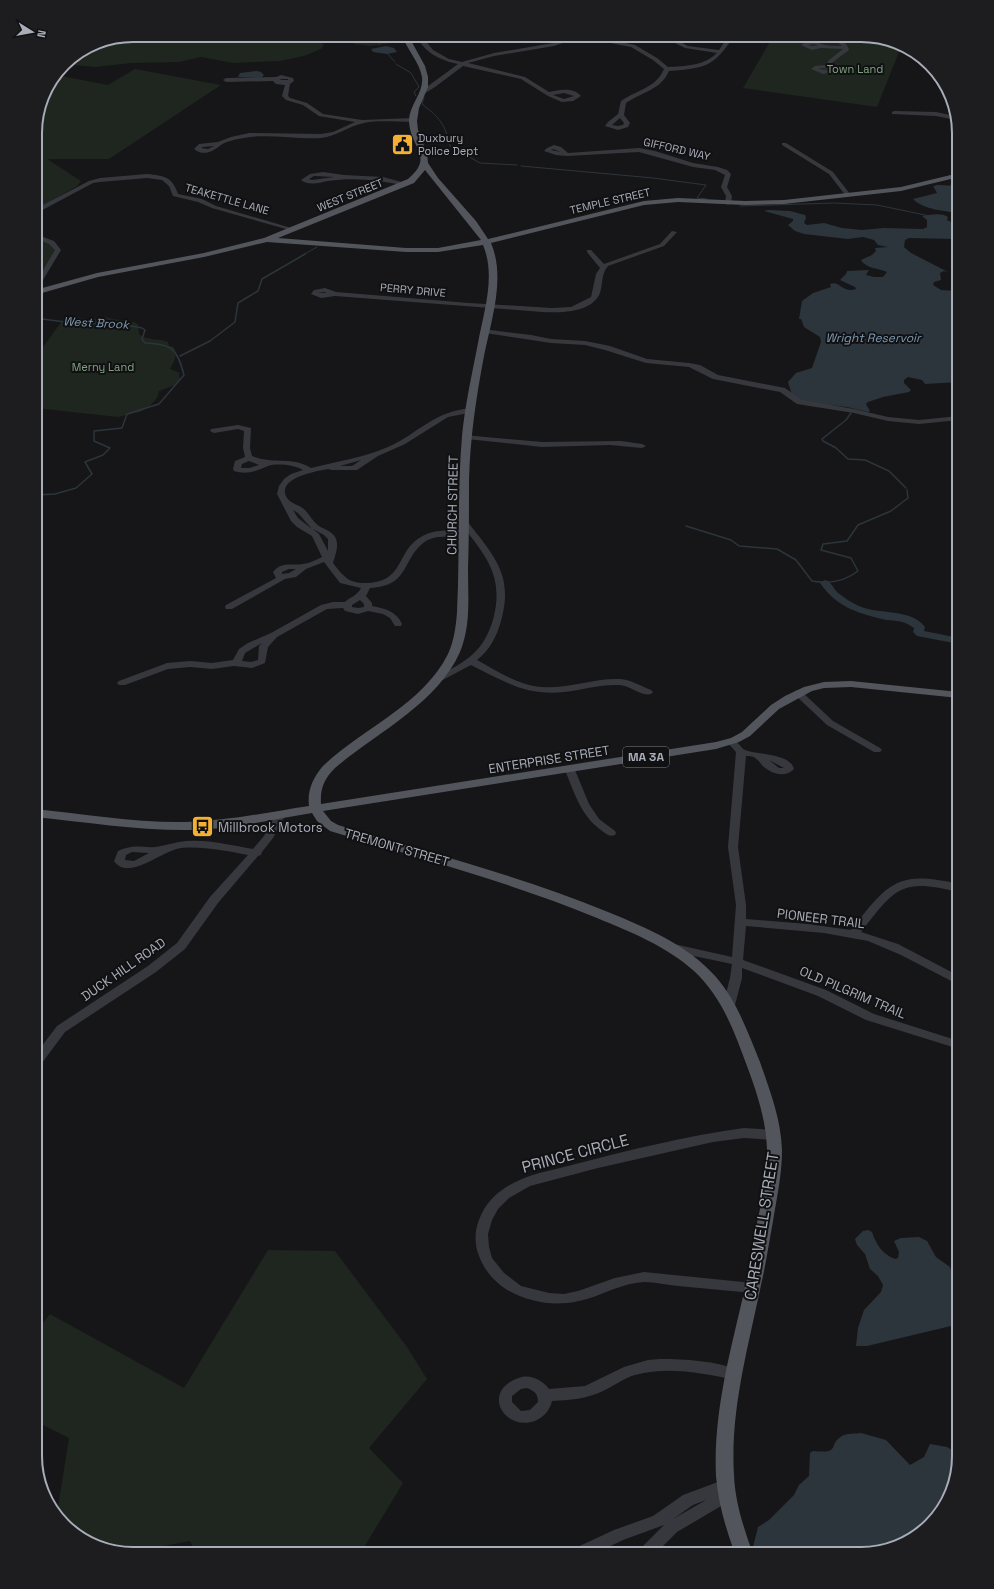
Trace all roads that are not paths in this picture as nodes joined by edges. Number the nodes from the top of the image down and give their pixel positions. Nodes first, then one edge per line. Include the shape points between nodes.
1 (408, 42) edge
2 (424, 42) edge
3 (563, 42) edge
4 (614, 42) edge
5 (677, 42) edge
6 (727, 42) edge
7 (841, 42) edge
8 (821, 46) dead end
9 (846, 48) junction
10 (720, 52) junction
11 (462, 64) junction
12 (827, 67) dead end
13 (667, 69) junction
14 (226, 80) dead end
15 (422, 93) junction
16 (548, 94) dead end
17 (894, 113) dead end
18 (621, 115) dead end
19 (950, 117) edge
20 (413, 120) junction
21 (362, 122) junction
22 (219, 144) dead end
23 (784, 144) dead end
24 (565, 153) dead end
25 (425, 164) junction
26 (431, 173) junction
27 (417, 176) junction
28 (344, 177) junction
29 (952, 177) edge
30 (406, 184) junction
31 (848, 196) junction
32 (728, 203) junction
33 (42, 208) edge
34 (295, 230) junction
35 (674, 232) dead end
36 (42, 238) edge
37 (267, 240) junction
38 (486, 242) junction
39 (589, 251) dead end
40 (603, 267) junction
41 (42, 277) edge
42 (42, 291) edge
43 (335, 294) dead end
44 (491, 307) junction
45 (485, 331) junction
46 (471, 410) junction
47 (952, 419) edge
48 (214, 431) dead end
49 (467, 437) junction
50 (642, 446) dead end
51 (249, 458) junction
52 (270, 463) junction
53 (309, 470) junction
54 (286, 502) junction
55 (464, 523) junction
56 (464, 533) junction
57 (328, 561) junction
58 (366, 587) junction
59 (361, 596) junction
60 (347, 605) junction
61 (229, 607) dead end
62 (368, 608) junction
63 (398, 624) dead end
64 (274, 635) junction
65 (471, 661) junction
66 (238, 664) junction
67 (434, 681) junction
68 (122, 683) dead end
69 (648, 692) dead end
70 (798, 693) junction
71 (952, 694) edge
72 (731, 741) junction
73 (877, 750) dead end
74 (741, 752) junction
75 (759, 756) dead end
76 (570, 770) junction
77 (317, 810) junction
78 (42, 813) edge
79 (280, 816) junction
80 (611, 833) dead end
81 (161, 850) dead end
82 (257, 852) junction
83 (952, 887) edge
84 (741, 922) junction
85 (854, 934) junction
86 (674, 948) junction
87 (738, 962) junction
88 (952, 977) edge
89 (729, 1006) junction
90 (952, 1043) edge
91 (42, 1054) edge
92 (774, 1135) junction
93 (753, 1288) junction
94 (735, 1374) junction
95 (545, 1395) dead end
96 (727, 1490) junction
97 (593, 1547) edge
98 (651, 1547) edge
99 (742, 1547) edge

1 - 15 main road via 424,71 426,80
2 - 11 street via 436,54
3 - 11 street via 484,56
4 - 13 street via 633,46
5 - 10 street via 687,47
6 - 10 street
7 - 9 street
8 - 9 street
9 - 12 street
10 - 13 street via 716,57 701,64
11 - 15 street
11 - 16 street via 523,78
13 - 18 street via 663,80 657,85 623,102
14 - 21 street via 290,78 284,96 288,99 305,104 321,115
15 - 20 main road via 416,102
17 - 19 street
20 - 21 street
20 - 25 main road via 414,134 424,155
21 - 22 street via 329,135 249,135
23 - 31 street via 831,173
24 - 32 street, GIFFORD WAY via 641,150 718,169 728,174 724,187 729,196
25 - 26 main road, CHURCH STREET
25 - 27 main road, WEST STREET
26 - 27 main road
26 - 38 main road, CHURCH STREET
27 - 30 main road, WEST STREET
28 - 28 street via 322,174 309,176 304,180 312,182
28 - 30 street via 383,179
29 - 31 main road, TEMPLE STREET via 901,189
30 - 34 main road, WEST STREET
31 - 32 main road, TEMPLE STREET via 769,203
32 - 38 main road, TEMPLE STREET via 678,200 644,203
33 - 34 street, TEAKETTLE LANE via 91,182 147,176 164,178 172,185 175,196 200,200 242,216 266,220
34 - 37 main road, WEST STREET
35 - 40 street via 662,245
36 - 41 street via 50,241 58,250
37 - 38 main road, TEMPLE STREET via 419,250
37 - 42 main road, WEST STREET via 204,256 104,274
38 - 44 main road, CHURCH STREET via 493,268
39 - 40 street
40 - 44 street, PERRY DRIVE via 598,276 596,296 582,306 551,309
43 - 44 street, PERRY DRIVE
44 - 45 main road, CHURCH STREET
45 - 46 main road, CHURCH STREET
45 - 47 street via 551,341 590,343 646,361 689,365 716,377 782,390 800,402 888,419 914,422
46 - 49 main road, CHURCH STREET
46 - 53 street via 445,414 408,439 377,453 354,468
48 - 51 street via 238,427 248,430 246,454
49 - 50 street via 536,444 623,442
49 - 55 main road, CHURCH STREET
51 - 52 street via 257,462
51 - 52 street via 238,463 237,469 253,470
52 - 53 street via 299,464
53 - 54 street via 285,483 281,494
54 - 57 street via 296,522 315,534
54 - 57 street via 301,511 315,527 327,533 332,539 333,546
55 - 56 main road, CHURCH STREET
55 - 65 street via 486,551 501,587 501,606 496,628 488,644
56 - 58 street via 444,533 424,538 415,546 397,576 387,582
56 - 67 main road, CHURCH STREET via 460,633 454,653
57 - 58 street via 343,581
57 - 61 street via 303,567 292,576 283,577
58 - 59 street
59 - 60 street
59 - 62 street via 368,603
60 - 62 street via 348,609 354,611
60 - 64 street via 324,608
62 - 63 street via 389,612
64 - 66 street via 245,648 238,656
64 - 66 street via 264,646 262,661 252,666
65 - 67 street
65 - 69 street via 530,689 546,690 620,682
66 - 68 street via 167,666
67 - 77 main road, CHURCH STREET via 412,703 324,772 314,791
70 - 71 main road, ENTERPRISE STREET / MA 3A via 824,685 839,684
70 - 72 main road, ENTERPRISE STREET / MA 3A via 782,702 752,729
70 - 73 street via 830,723
72 - 74 street
72 - 76 main road, ENTERPRISE STREET / MA 3A
74 - 75 street
74 - 84 street via 740,788 733,847
76 - 77 main road, ENTERPRISE STREET / MA 3A
76 - 80 street via 584,804 595,821
77 - 79 main road, MA 3A
77 - 86 main road, TREMONT STREET via 320,819 334,828 541,890 643,931
78 - 79 main road, MA 3A via 153,825 186,826
79 - 82 street, DUCK HILL ROAD
81 - 82 street via 196,844
82 - 91 street, DUCK HILL ROAD via 214,900 181,946 61,1029
83 - 85 street via 923,882 901,884 888,893
84 - 85 street, PIONEER TRAIL
84 - 87 street
85 - 88 street, PIONEER TRAIL via 886,943
86 - 87 street, OLD PILGRIM TRAIL
86 - 89 main road, TREMONT STREET via 708,977
87 - 89 street
87 - 90 street, OLD PILGRIM TRAIL via 822,993 870,1018
89 - 92 main road, CARESWELL STREET via 739,1025 765,1096
92 - 93 main road, CARESWELL STREET via 773,1176
92 - 93 street, PRINCE CIRCLE via 744,1133 713,1136 527,1182 495,1202 486,1217 482,1233 482,1247 493,1270 510,1287 534,1296 568,1300 627,1280 644,1277
93 - 94 main road, CARESWELL STREET
94 - 95 street via 663,1364 634,1369 591,1390
94 - 96 main road, CARESWELL STREET via 726,1436
96 - 97 street via 688,1500 658,1521
96 - 98 street via 672,1527
96 - 99 main road, CARESWELL STREET

